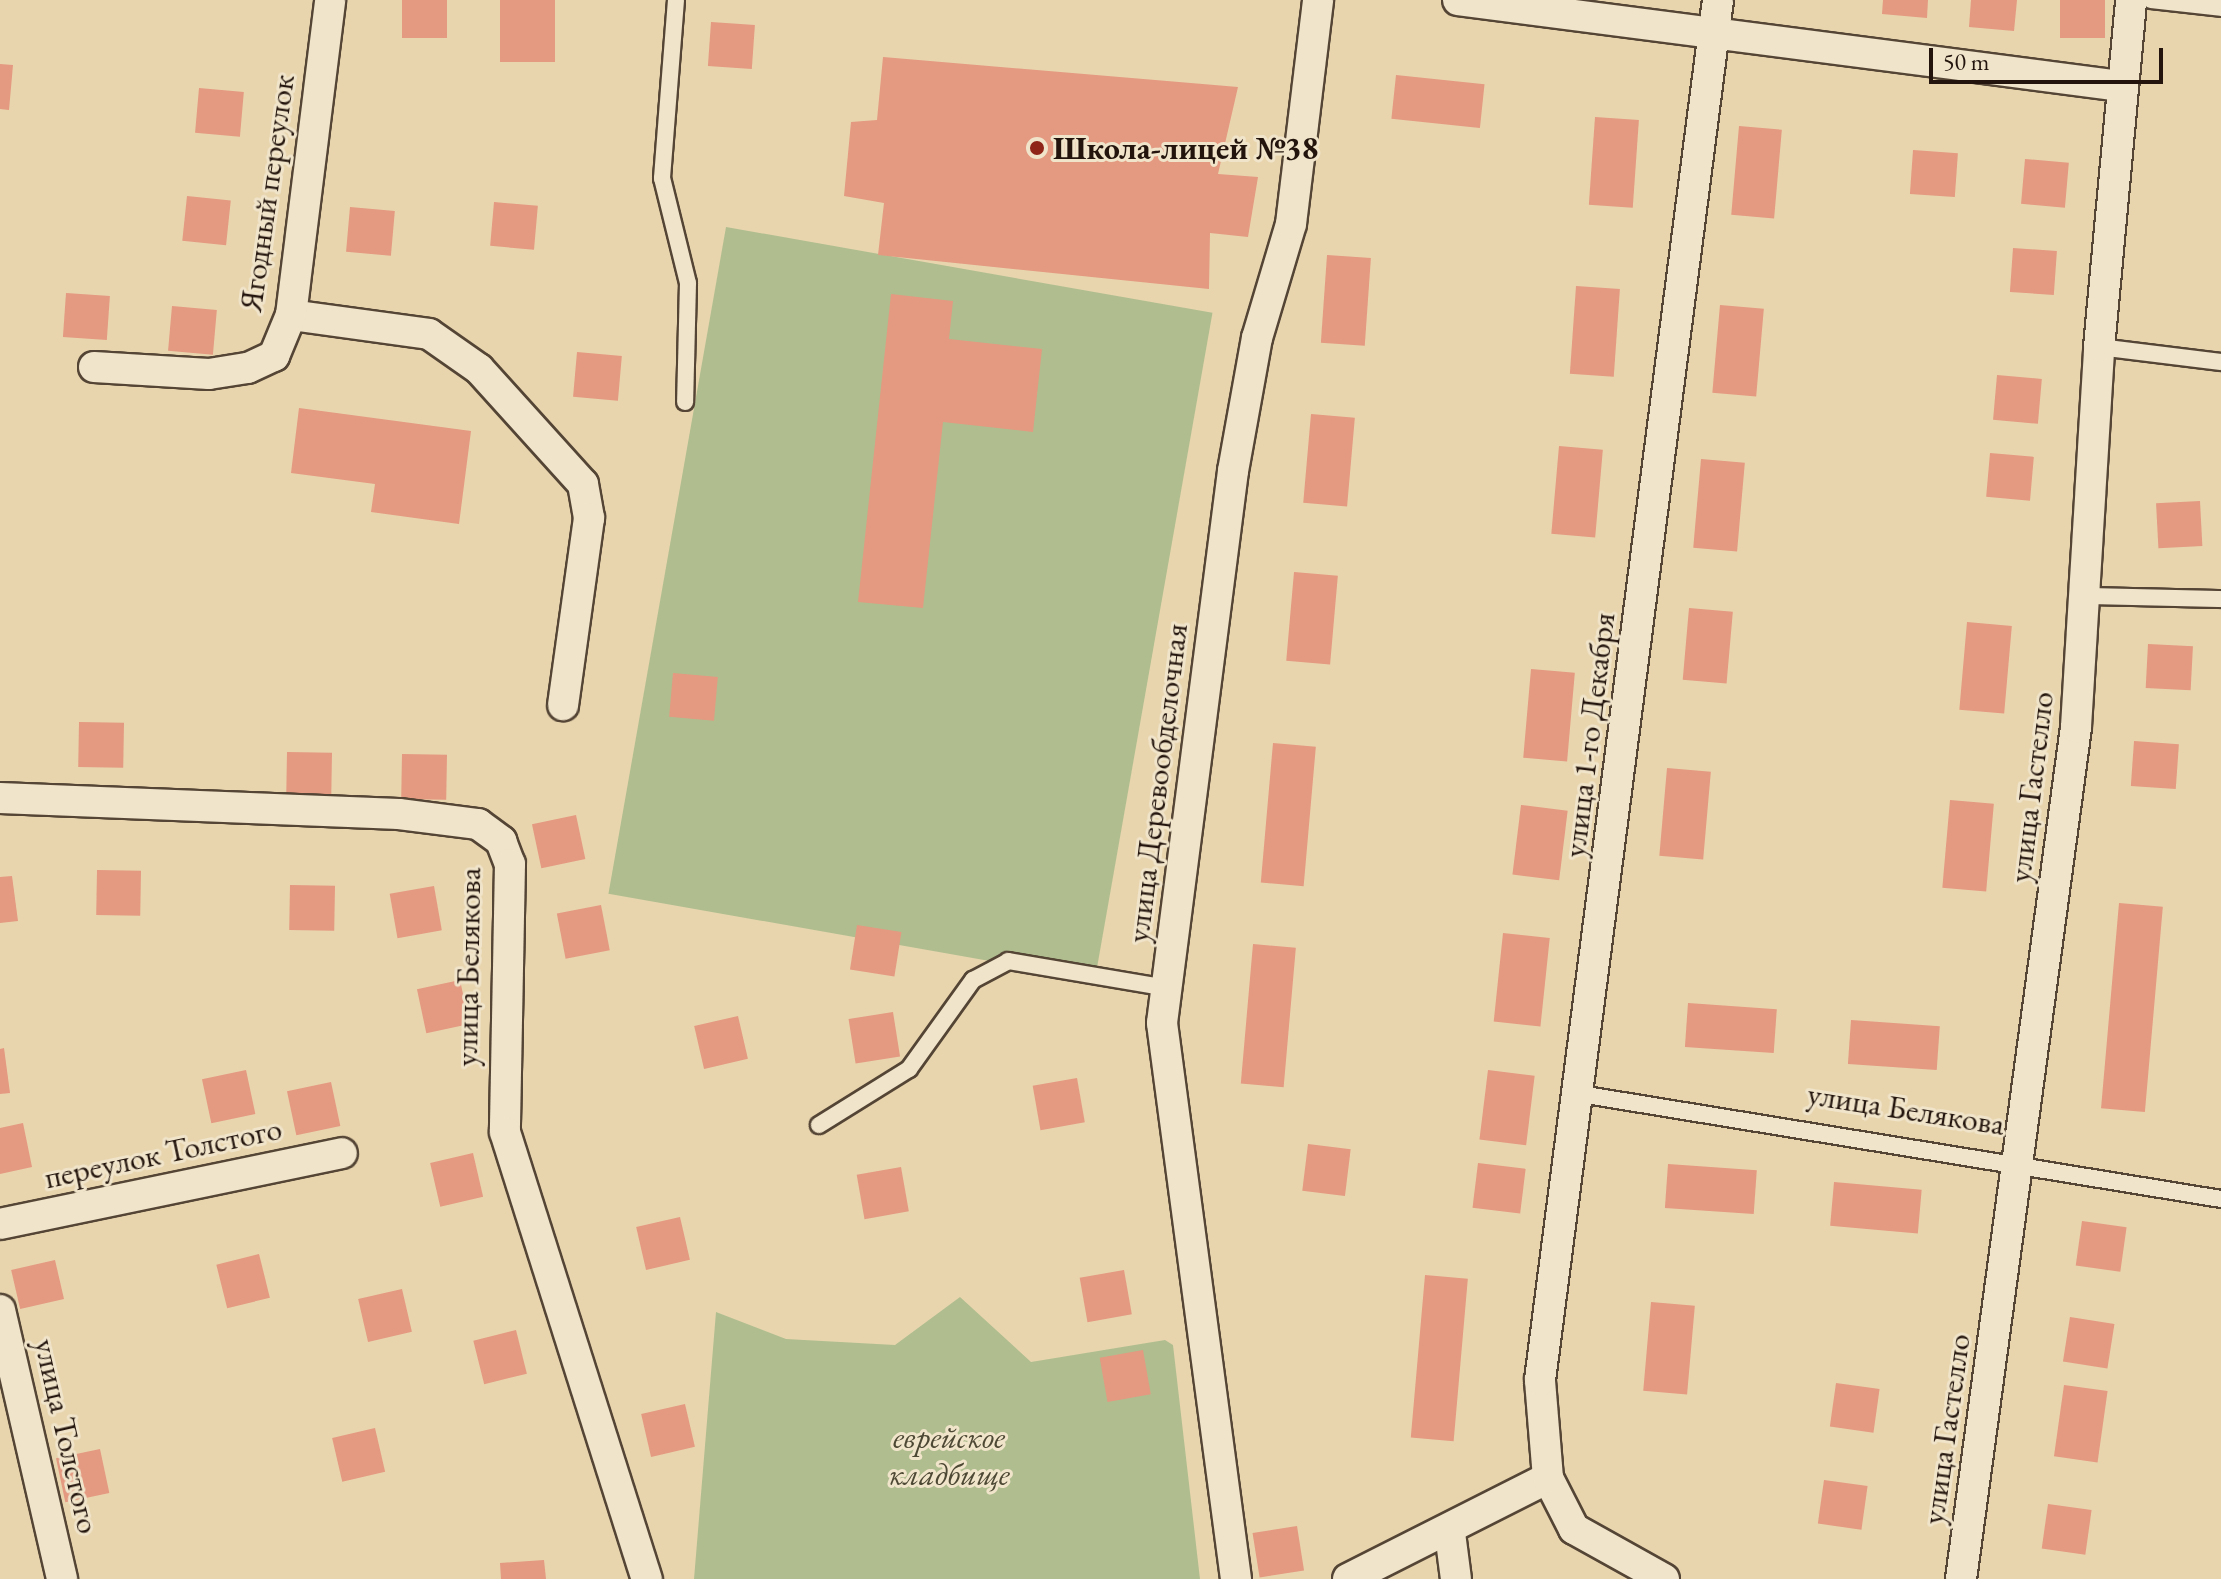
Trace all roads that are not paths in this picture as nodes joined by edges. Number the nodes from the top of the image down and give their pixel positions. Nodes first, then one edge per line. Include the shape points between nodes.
1 (330, 0) edge
2 (676, 0) edge
3 (1318, 0) edge
4 (1458, 0) edge
5 (2131, 0) edge
6 (2151, 0) edge
7 (2221, 8) edge
8 (1716, 15) edge
9 (2121, 86) junction
10 (291, 315) junction
11 (2099, 347) junction
12 (2221, 362) edge
13 (94, 367) dead end
14 (685, 402) dead end
15 (2087, 596) junction
16 (2221, 599) edge
17 (563, 705) dead end
18 (0, 798) edge
19 (1168, 988) junction
20 (1580, 1094) junction
21 (819, 1125) dead end
22 (342, 1153) dead end
23 (2019, 1163) junction
24 (2221, 1199) edge
25 (0, 1224) edge
26 (0, 1310) edge
27 (1548, 1478) junction
28 (1450, 1533) junction
29 (62, 1579) edge
30 (647, 1579) edge
31 (1236, 1579) edge
32 (1348, 1579) edge
33 (1456, 1579) edge
34 (1664, 1579) edge
35 (1961, 1579) edge

1 - 10 street, Ягодный переулок
2 - 14 lane via 662,178 688,283
3 - 19 street, улица Деревообделочная via 1291,224 1257,338 1233,471
4 - 8 street
5 - 9 street, улица Гастелло
6 - 7 lane
8 - 9 street
8 - 20 street, улица 1-го Декабря
9 - 11 street, улица Гастелло
10 - 13 street, Ягодный переулок via 274,356 248,368 209,374
10 - 17 street via 429,334 479,369 583,484 589,518
11 - 12 lane
11 - 15 street, улица Гастелло
15 - 16 lane
15 - 23 street, улица Гастелло
18 - 30 street, улица Белякова via 399,814 478,824 501,841 510,864 505,1132
19 - 21 lane via 1008,961 973,980 909,1069
19 - 31 street, улица Деревообделочная via 1162,1023
20 - 23 lane, улица Белякова
20 - 27 street, улица 1-го Декабря via 1540,1380
22 - 25 street, переулок Толстого
23 - 24 lane, улица Белякова
23 - 35 street, улица Гастелло
26 - 29 street, улица Толстого
27 - 28 street
27 - 34 street via 1574,1529
28 - 32 street
28 - 33 street

